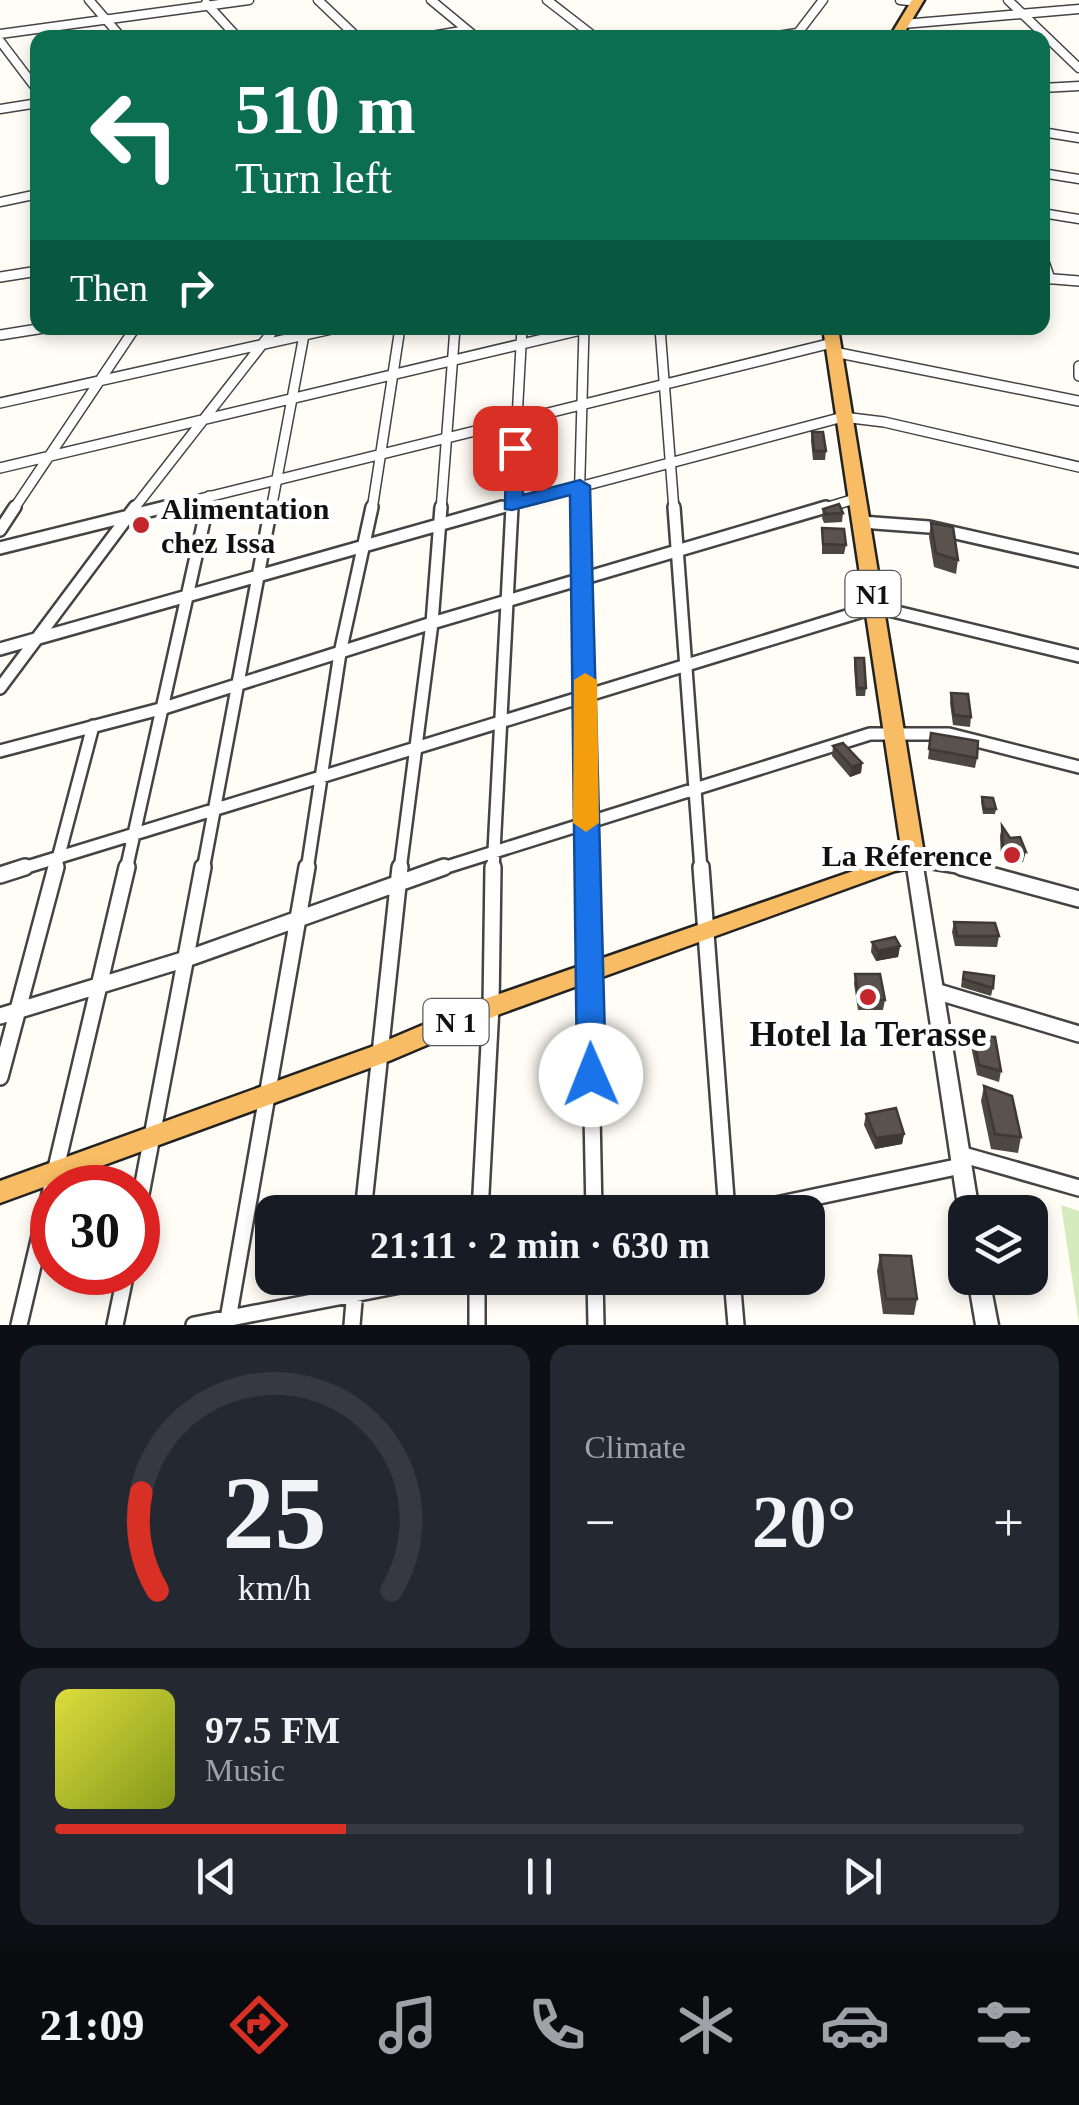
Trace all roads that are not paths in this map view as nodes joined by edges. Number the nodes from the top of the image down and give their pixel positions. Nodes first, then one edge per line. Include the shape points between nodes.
1 (89, 0) edge
2 (250, 0) edge
3 (318, 0) edge
4 (432, 0) edge
5 (547, 0) edge
6 (823, 0) edge
7 (900, 0) edge
8 (1008, 0) edge
9 (918, 1) edge
10 (206, 3) edge
11 (1079, 9) edge
12 (1022, 14) junction
13 (107, 19) junction
14 (908, 23) junction
15 (116, 30) edge
16 (231, 30) edge
17 (350, 30) edge
18 (467, 30) edge
19 (586, 30) edge
20 (800, 30) edge
21 (902, 30) edge
22 (916, 30) edge
23 (1039, 30) edge
24 (0, 34) edge
25 (0, 41) edge
26 (1050, 41) edge
27 (1079, 68) edge
28 (30, 80) edge
29 (1079, 86) edge
30 (1050, 88) edge
31 (30, 104) edge
32 (0, 109) edge
33 (1050, 133) edge
34 (1079, 138) edge
35 (1050, 175) edge
36 (1079, 180) edge
37 (30, 196) edge
38 (0, 202) edge
39 (1050, 214) edge
40 (1079, 219) edge
41 (30, 272) edge
42 (0, 278) edge
43 (1050, 278) edge
44 (1079, 281) edge
45 (30, 330) edge
46 (0, 335) edge
47 (130, 335) edge
48 (271, 335) edge
49 (304, 335) joint
50 (399, 335) edge
51 (455, 335) edge
52 (522, 335) edge
53 (560, 335) edge
54 (586, 335) edge
55 (661, 335) edge
56 (832, 341) edge
57 (264, 344) junction
58 (522, 345) junction
59 (453, 361) junction
60 (1079, 366) edge
61 (392, 376) junction
62 (1079, 376) edge
63 (101, 380) junction
64 (664, 383) junction
65 (291, 400) junction
66 (0, 402) edge
67 (1079, 402) edge
68 (582, 403) junction
69 (843, 417) junction
70 (516, 419) junction
71 (198, 422) junction
72 (444, 438) junction
73 (381, 453) junction
74 (45, 458) junction
75 (670, 460) junction
76 (1079, 467) edge
77 (0, 468) edge
78 (277, 478) junction
79 (580, 486) junction
80 (209, 496) junction
81 (858, 498) junction
82 (512, 504) junction
83 (128, 516) junction
84 (862, 522) junction
85 (438, 525) junction
86 (0, 530) edge
87 (0, 548) edge
88 (361, 548) junction
89 (678, 553) junction
90 (1079, 561) edge
91 (259, 578) junction
92 (584, 580) junction
93 (184, 599) junction
94 (509, 602) junction
95 (876, 607) junction
96 (432, 623) junction
97 (39, 638) junction
98 (0, 649) edge
99 (340, 654) junction
100 (1079, 656) edge
101 (686, 663) junction
102 (239, 682) junction
103 (0, 688) edge
104 (586, 696) junction
105 (164, 708) junction
106 (501, 723) junction
107 (93, 726) junction
108 (894, 732) junction
109 (413, 748) junction
110 (0, 751) edge
111 (1079, 767) edge
112 (323, 776) junction
113 (695, 788) junction
114 (216, 807) junction
115 (586, 822) junction
116 (133, 832) junction
117 (492, 850) junction
118 (58, 858) junction
119 (914, 860) junction
120 (0, 875) edge
121 (400, 882) junction
122 (1079, 899) edge
123 (298, 920) junction
124 (706, 930) junction
125 (186, 959) junction
126 (589, 971) junction
127 (100, 986) junction
128 (934, 991) junction
129 (491, 1007) junction
130 (19, 1010) junction
131 (0, 1016) edge
132 (1079, 1034) edge
133 (380, 1054) junction
134 (0, 1077) edge
135 (267, 1096) junction
136 (152, 1136) junction
137 (960, 1160) junction
138 (56, 1165) edge
139 (72, 1165) edge
140 (147, 1165) edge
141 (30, 1181) edge
142 (1079, 1188) edge
143 (0, 1192) edge
144 (365, 1195) edge
145 (481, 1195) edge
146 (594, 1195) edge
147 (727, 1195) edge
148 (814, 1195) edge
149 (966, 1195) edge
150 (30, 1275) edge
151 (122, 1295) edge
152 (324, 1295) edge
153 (355, 1295) edge
154 (477, 1295) edge
155 (595, 1295) edge
156 (733, 1295) edge
157 (983, 1295) edge
158 (227, 1322) edge
159 (18, 1325) edge
160 (116, 1325) edge
161 (194, 1325) edge
162 (352, 1325) edge
163 (477, 1325) edge
164 (596, 1325) edge
165 (736, 1325) edge
166 (987, 1325) edge

1 - 13 street
2 - 10 street
3 - 17 street
4 - 18 street
5 - 19 street
6 - 20 street
7 - 9 street
8 - 12 street
9 - 14 highway
10 - 13 street
10 - 16 street
11 - 12 street
12 - 14 street
12 - 23 street
13 - 15 street
13 - 24 street
14 - 21 highway
14 - 22 street
25 - 28 street
26 - 27 street
29 - 30 street
31 - 32 street
33 - 34 street
35 - 36 street
37 - 38 street
39 - 40 street
41 - 42 street
43 - 44 street
45 - 46 street
47 - 63 street
48 - 57 street
49 - 57 street
49 - 65 street
50 - 61 street
51 - 59 street
52 - 58 street
53 - 58 street
54 - 68 street
55 - 64 street
56 - 64 street
56 - 67 street
56 - 69 highway, N1
57 - 63 street
57 - 71 street
58 - 59 street
58 - 70 street
59 - 61 street
59 - 72 street
60 - 62 street
61 - 65 street
61 - 73 street
63 - 66 street
63 - 74 street
64 - 68 street
64 - 75 street
65 - 71 street
65 - 78 street
68 - 70 street
68 - 79 street
69 - 75 street
69 - 76 street
69 - 81 highway, N1
70 - 72 street
70 - 82 street
71 - 74 street
71 - 83 street
72 - 73 street
72 - 85 street
73 - 78 street
73 - 88 street
74 - 77 street
74 - 86 street
75 - 79 street
75 - 89 street
78 - 80 street
78 - 91 street
79 - 82 street
79 - 92 street
80 - 83 street
80 - 93 street
81 - 84 highway, N1
81 - 89 street
82 - 85 street
82 - 94 street
83 - 87 street
83 - 97 street
84 - 90 street via 929,527
84 - 95 highway, N1
85 - 88 street
85 - 96 street
88 - 91 street
88 - 99 street
89 - 92 street
89 - 101 street
91 - 93 street
91 - 102 street
92 - 94 street
92 - 104 street
93 - 97 street
93 - 105 street
94 - 96 street
94 - 106 street
95 - 100 street
95 - 101 street
95 - 108 highway, N1
96 - 99 street
96 - 109 street
97 - 98 street
97 - 103 street
99 - 102 street
99 - 112 street
101 - 104 street
101 - 113 street
102 - 105 street
102 - 114 street
104 - 106 street
104 - 115 street
105 - 107 street
105 - 116 street
106 - 109 street
106 - 117 street
107 - 110 street
107 - 118 street
108 - 111 street via 949,734
108 - 113 street
108 - 119 highway, N1
109 - 112 street
109 - 121 street
112 - 114 street
112 - 123 street
113 - 115 street
113 - 124 street
114 - 116 street
114 - 125 street
115 - 117 street
115 - 126 street
116 - 118 street
116 - 127 street
117 - 121 street
117 - 129 street
118 - 120 street
118 - 130 street
119 - 122 street via 990,872
119 - 124 highway, N 1
119 - 128 street
121 - 123 street
121 - 133 street
123 - 125 street
123 - 135 street
124 - 126 highway, N 1
124 - 147 street
125 - 127 street
125 - 136 street
126 - 129 highway, N 1
126 - 146 street
127 - 130 street
127 - 138 street
128 - 132 street
128 - 137 street
129 - 133 highway, N 1
129 - 145 street
130 - 131 street
130 - 134 street
133 - 135 highway, N 1
133 - 144 street
135 - 136 highway, N 1
135 - 158 street
136 - 139 highway, N 1
136 - 140 street
137 - 142 street
137 - 148 street
137 - 149 street
141 - 143 highway, N 1
150 - 159 street
151 - 160 street
152 - 158 street
153 - 162 street
154 - 163 street
155 - 164 street
156 - 165 street
157 - 166 street
158 - 161 street

